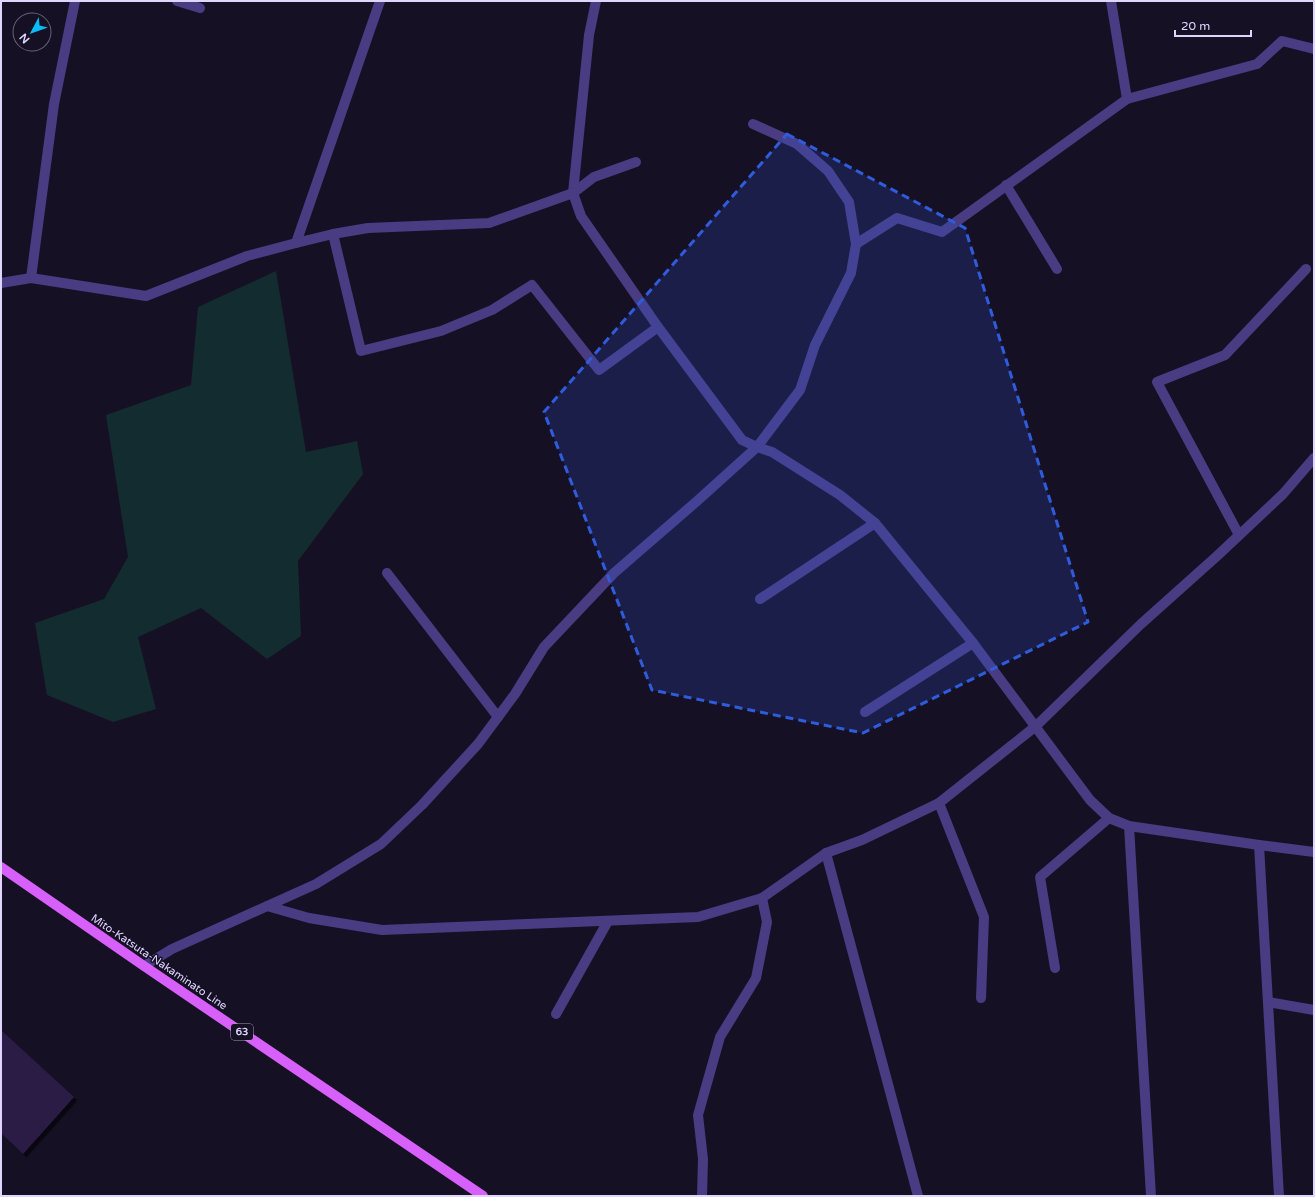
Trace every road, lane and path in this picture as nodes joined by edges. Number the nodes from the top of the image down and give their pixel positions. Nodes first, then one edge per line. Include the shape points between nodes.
1 (75, 1) edge
2 (177, 1) edge
3 (380, 1) edge
4 (596, 1) edge
5 (1111, 1) edge
6 (200, 8) dead end
7 (1314, 49) edge
8 (1127, 99) junction
9 (753, 124) dead end
10 (636, 162) dead end
11 (1006, 185) junction
12 (573, 193) junction
13 (333, 234) junction
14 (296, 243) junction
15 (856, 244) junction
16 (1057, 269) dead end
17 (1306, 269) dead end
18 (31, 278) junction
19 (1, 283) edge
20 (658, 327) junction
21 (757, 447) junction
22 (1314, 458) edge
23 (875, 523) junction
24 (1239, 535) junction
25 (387, 573) dead end
26 (760, 599) dead end
27 (973, 643) junction
28 (865, 712) dead end
29 (498, 717) junction
30 (1036, 726) junction
31 (939, 803) junction
32 (1109, 818) junction
33 (1129, 826) junction
34 (1259, 845) junction
35 (1314, 852) edge
36 (826, 853) junction
37 (1, 867) edge
38 (762, 898) junction
39 (267, 906) junction
40 (608, 921) junction
41 (144, 966) junction
42 (1056, 968) dead end
43 (980, 998) dead end
44 (1268, 1002) junction
45 (1314, 1010) edge
46 (556, 1014) dead end
47 (484, 1196) edge
48 (702, 1196) edge
49 (918, 1196) edge
50 (1151, 1196) edge
51 (1279, 1196) edge

1 - 18 street via 54,104
2 - 6 street
3 - 14 street
4 - 12 street via 589,34
5 - 8 street
7 - 8 street via 1282,42 1257,64
8 - 11 street
9 - 15 street via 797,144 828,171 850,202
10 - 12 street via 594,177
11 - 15 street via 942,232 897,218
11 - 16 street
12 - 13 street via 490,223 368,228
12 - 20 street via 581,216
13 - 14 street
13 - 20 street via 361,351 441,331 492,310 532,285 599,370
14 - 18 street via 247,256 146,296
15 - 21 street via 851,273 815,345 800,390
17 - 24 street via 1225,355 1157,382
18 - 19 street
20 - 21 street via 742,440
21 - 23 street via 772,452 834,491
21 - 29 street via 614,573 544,647
22 - 24 street via 1283,494
23 - 26 street
23 - 27 street
24 - 30 street
25 - 29 street
27 - 28 street
27 - 30 street
29 - 39 street via 478,744 422,805 381,844 316,884
30 - 31 street
30 - 32 street via 1090,800
31 - 36 street via 862,840
31 - 43 street via 984,917
32 - 33 street
32 - 42 street via 1040,877
33 - 34 street
33 - 50 street
34 - 35 street
34 - 44 street
36 - 38 street
36 - 49 street
37 - 41 main road, Mito-Katsuta-Nakaminato Line / 63
38 - 40 street via 698,917
38 - 48 street via 767,922 756,978 720,1037 698,1115 703,1159
39 - 40 street via 309,918 382,930
39 - 41 street via 172,949
40 - 46 street
41 - 47 main road, Mito-Katsuta-Nakaminato Line / 63
44 - 45 street
44 - 51 street

